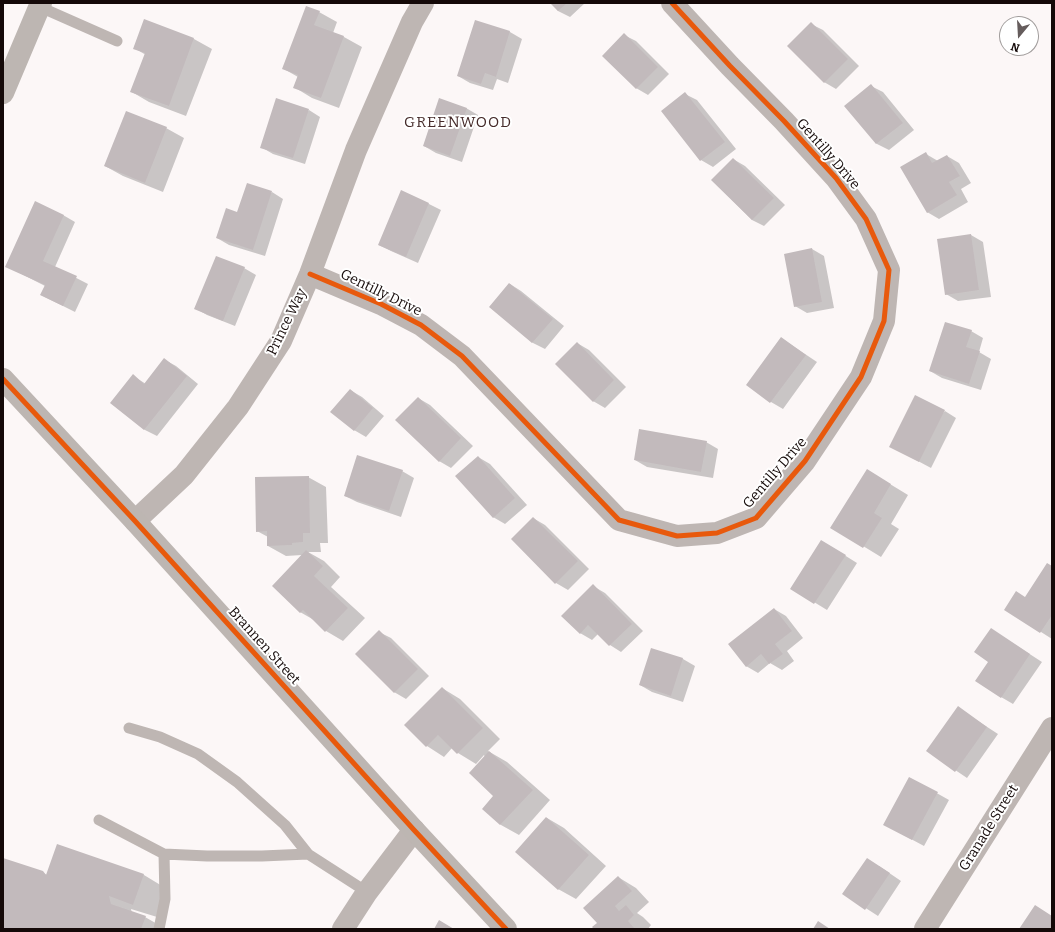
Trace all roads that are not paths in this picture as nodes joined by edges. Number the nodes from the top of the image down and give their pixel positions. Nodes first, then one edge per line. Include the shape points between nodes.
1 (423, 3) edge
2 (672, 3) edge
3 (38, 4) edge
4 (117, 41) dead end
5 (3, 56) edge
6 (3, 93) edge
7 (310, 274) junction
8 (3, 379) edge
9 (136, 521) junction
10 (130, 728) dead end
11 (1052, 728) edge
12 (99, 820) dead end
13 (414, 830) junction
14 (164, 854) junction
15 (308, 854) junction
16 (366, 892) junction
17 (159, 929) edge
18 (344, 929) edge
19 (506, 929) edge
20 (925, 929) edge

1 - 7 street, Prince Way via 412,22 356,150
2 - 7 street, Gentilly Drive via 836,178 866,219 889,270 884,321 861,376 805,461 756,518 716,533 677,536 619,520 462,356 420,325 381,304
3 - 4 lane
3 - 5 street
3 - 6 street
7 - 9 street, Prince Way via 281,341 238,407 184,475
8 - 9 street, Brannen Street
9 - 13 street, Brannen Street
10 - 15 lane via 160,737 198,754 237,782 285,825
11 - 20 street, Granade Street
12 - 14 lane
13 - 16 street
13 - 19 street, Brannen Street
14 - 15 lane
14 - 17 lane via 165,898
15 - 16 lane
16 - 18 street

